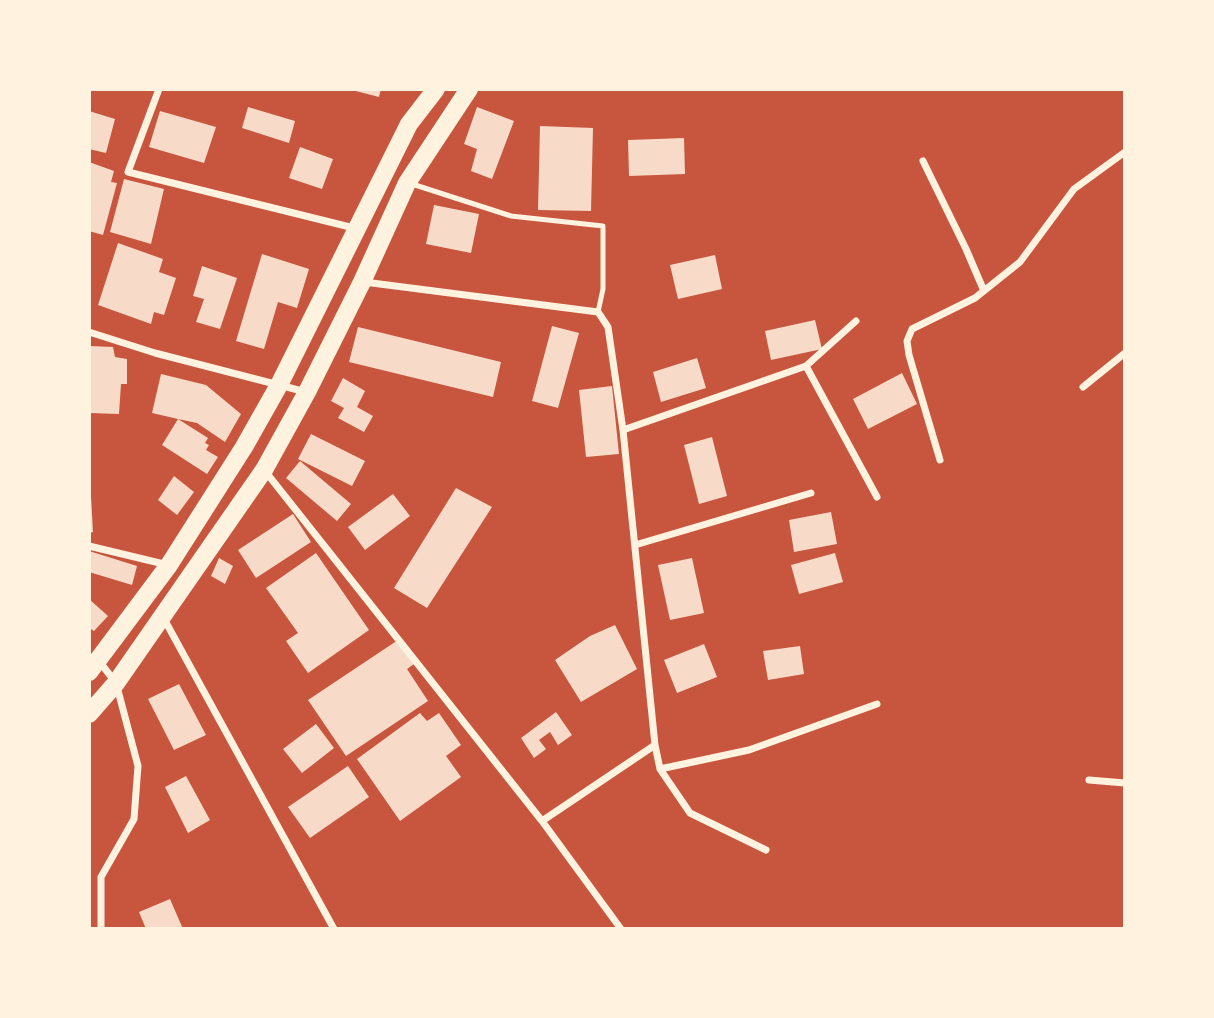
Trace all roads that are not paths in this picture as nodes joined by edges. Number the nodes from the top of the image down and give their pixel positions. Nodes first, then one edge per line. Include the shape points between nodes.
1 (159, 89) edge
2 (436, 89) edge
3 (469, 89) edge
4 (1125, 152) edge
5 (923, 161) dead end
6 (407, 183) junction
7 (356, 229) junction
8 (362, 282) junction
9 (984, 291) junction
10 (598, 312) junction
11 (856, 321) dead end
12 (89, 332) edge
13 (1125, 353) edge
14 (806, 366) junction
15 (279, 385) junction
16 (1083, 387) dead end
17 (307, 392) junction
18 (623, 430) junction
19 (940, 460) dead end
20 (264, 470) junction
21 (811, 494) dead end
22 (877, 497) dead end
23 (635, 545) junction
24 (89, 546) edge
25 (169, 565) junction
26 (163, 617) junction
27 (94, 666) edge
28 (116, 683) junction
29 (877, 704) dead end
30 (89, 714) edge
31 (655, 746) junction
32 (660, 769) junction
33 (1089, 780) dead end
34 (1125, 783) edge
35 (542, 821) junction
36 (766, 850) dead end
37 (101, 929) edge
38 (334, 929) edge
39 (621, 929) edge

1 - 7 street via 128,172
2 - 7 main road via 409,124
3 - 6 main road
4 - 9 street via 1074,189 1020,262
5 - 9 street
6 - 8 main road
6 - 10 lane via 511,216 603,226 603,289
7 - 15 main road
8 - 10 street
8 - 17 main road
9 - 19 street via 912,329 907,341
10 - 18 street via 608,327
11 - 14 street
12 - 15 street
13 - 16 street
14 - 18 street
14 - 22 street
15 - 17 street
15 - 25 main road
17 - 20 main road
18 - 23 street
20 - 26 main road
20 - 35 street
21 - 23 street
23 - 31 street
24 - 25 street
25 - 27 main road
26 - 28 main road
26 - 38 street
27 - 28 street
28 - 30 main road
28 - 37 street via 138,766 134,819 101,877
29 - 32 street via 749,750
31 - 32 street
31 - 35 street
32 - 36 street via 690,813
33 - 34 street
35 - 39 street

